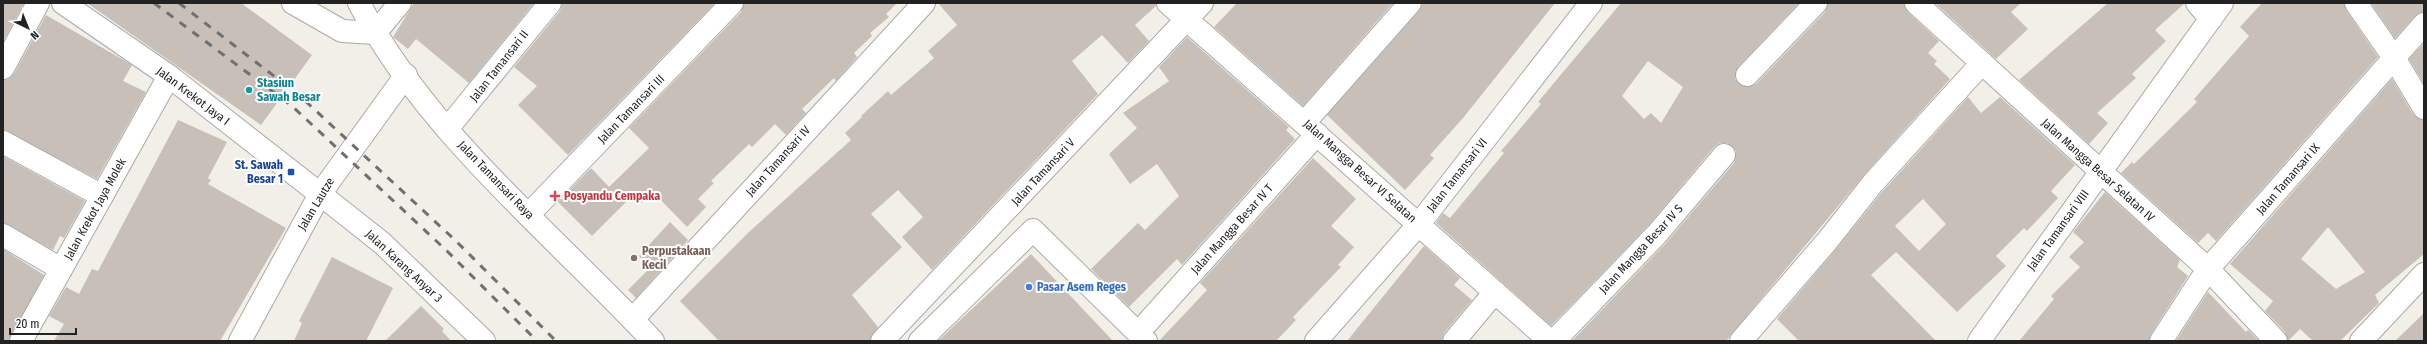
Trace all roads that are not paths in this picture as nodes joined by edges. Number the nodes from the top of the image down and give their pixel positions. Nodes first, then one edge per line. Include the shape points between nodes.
1 (38, 3) edge
2 (63, 3) edge
3 (293, 3) edge
4 (359, 3) edge
5 (400, 3) edge
6 (550, 3) edge
7 (732, 3) edge
8 (924, 3) edge
9 (1168, 3) edge
10 (1202, 3) edge
11 (1410, 3) edge
12 (1591, 3) edge
13 (1816, 3) edge
14 (2356, 3) edge
15 (1922, 5) edge
16 (2210, 8) edge
17 (1186, 19) junction
18 (2424, 24) edge
19 (375, 33) junction
20 (6, 54) edge
21 (2394, 58) junction
22 (1982, 63) junction
23 (406, 75) junction
24 (1747, 75) dead end
25 (169, 76) junction
26 (2424, 108) edge
27 (1311, 128) junction
28 (447, 129) junction
29 (3, 142) edge
30 (1724, 155) dead end
31 (2100, 172) junction
32 (320, 194) junction
33 (102, 196) junction
34 (528, 214) junction
35 (1419, 224) junction
36 (3, 235) edge
37 (61, 269) junction
38 (2208, 270) junction
39 (2424, 274) edge
40 (1495, 292) junction
41 (633, 319) junction
42 (1146, 332) edge
43 (21, 341) edge
44 (240, 341) edge
45 (484, 341) edge
46 (653, 341) edge
47 (882, 341) edge
48 (920, 341) edge
49 (1316, 341) edge
50 (1454, 341) edge
51 (1550, 341) edge
52 (1554, 341) edge
53 (1741, 341) edge
54 (1979, 341) edge
55 (2161, 341) edge
56 (2276, 341) edge
57 (2361, 341) edge

1 - 20 street
2 - 25 street, Jalan Krekot Jaya I
3 - 19 street via 342,31
4 - 19 street, Jalan Tamansari Raya
5 - 19 street
6 - 28 street, Jalan Tamansari II
7 - 34 street, Jalan Tamansari III
8 - 41 street, Jalan Tamansari IV
9 - 17 street, Jalan Mangga Besar VI Selatan
10 - 17 street, Jalan Tamansari V
11 - 27 street, Jalan Mangga Besar IV T
12 - 35 street, Jalan Tamansari VI
13 - 24 street
14 - 21 street
15 - 22 street, Jalan Mangga Besar Selatan IV
16 - 31 street, Jalan Tamansari VIII
17 - 27 street, Jalan Mangga Besar VI Selatan
17 - 47 street, Jalan Tamansari V
18 - 21 street, Jalan Tamansari IX
19 - 23 street, Jalan Tamansari Raya
21 - 26 street
21 - 38 street, Jalan Tamansari IX
22 - 31 street, Jalan Mangga Besar Selatan IV
22 - 53 street via 1873,183 1828,240
23 - 28 street, Jalan Tamansari Raya
23 - 32 street, Jalan Lautze
25 - 32 street, Jalan Krekot Jaya I
25 - 33 street, Jalan Krekot Jaya Molek
27 - 35 street, Jalan Mangga Besar VI Selatan
27 - 42 street, Jalan Mangga Besar IV T
28 - 34 street, Jalan Tamansari Raya
29 - 33 street
30 - 52 street, Jalan Mangga Besar IV S via 1657,234
31 - 38 street, Jalan Mangga Besar Selatan IV
31 - 54 street, Jalan Tamansari VIII
32 - 44 street, Jalan Lautze
32 - 45 street, Jalan Karang Anyar 3 via 382,243
33 - 37 street, Jalan Krekot Jaya Molek
34 - 41 street, Jalan Tamansari Raya
35 - 40 street, Jalan Mangga Besar VI Selatan
35 - 49 street, Jalan Tamansari VI
36 - 37 street
37 - 43 street, Jalan Krekot Jaya Molek
38 - 55 street, Jalan Tamansari IX
38 - 56 street, Jalan Mangga Besar Selatan IV
39 - 57 street
40 - 50 street
40 - 51 street, Jalan Mangga Besar VI Selatan
41 - 46 street, Jalan Tamansari Raya
42 - 48 street via 1033,230

